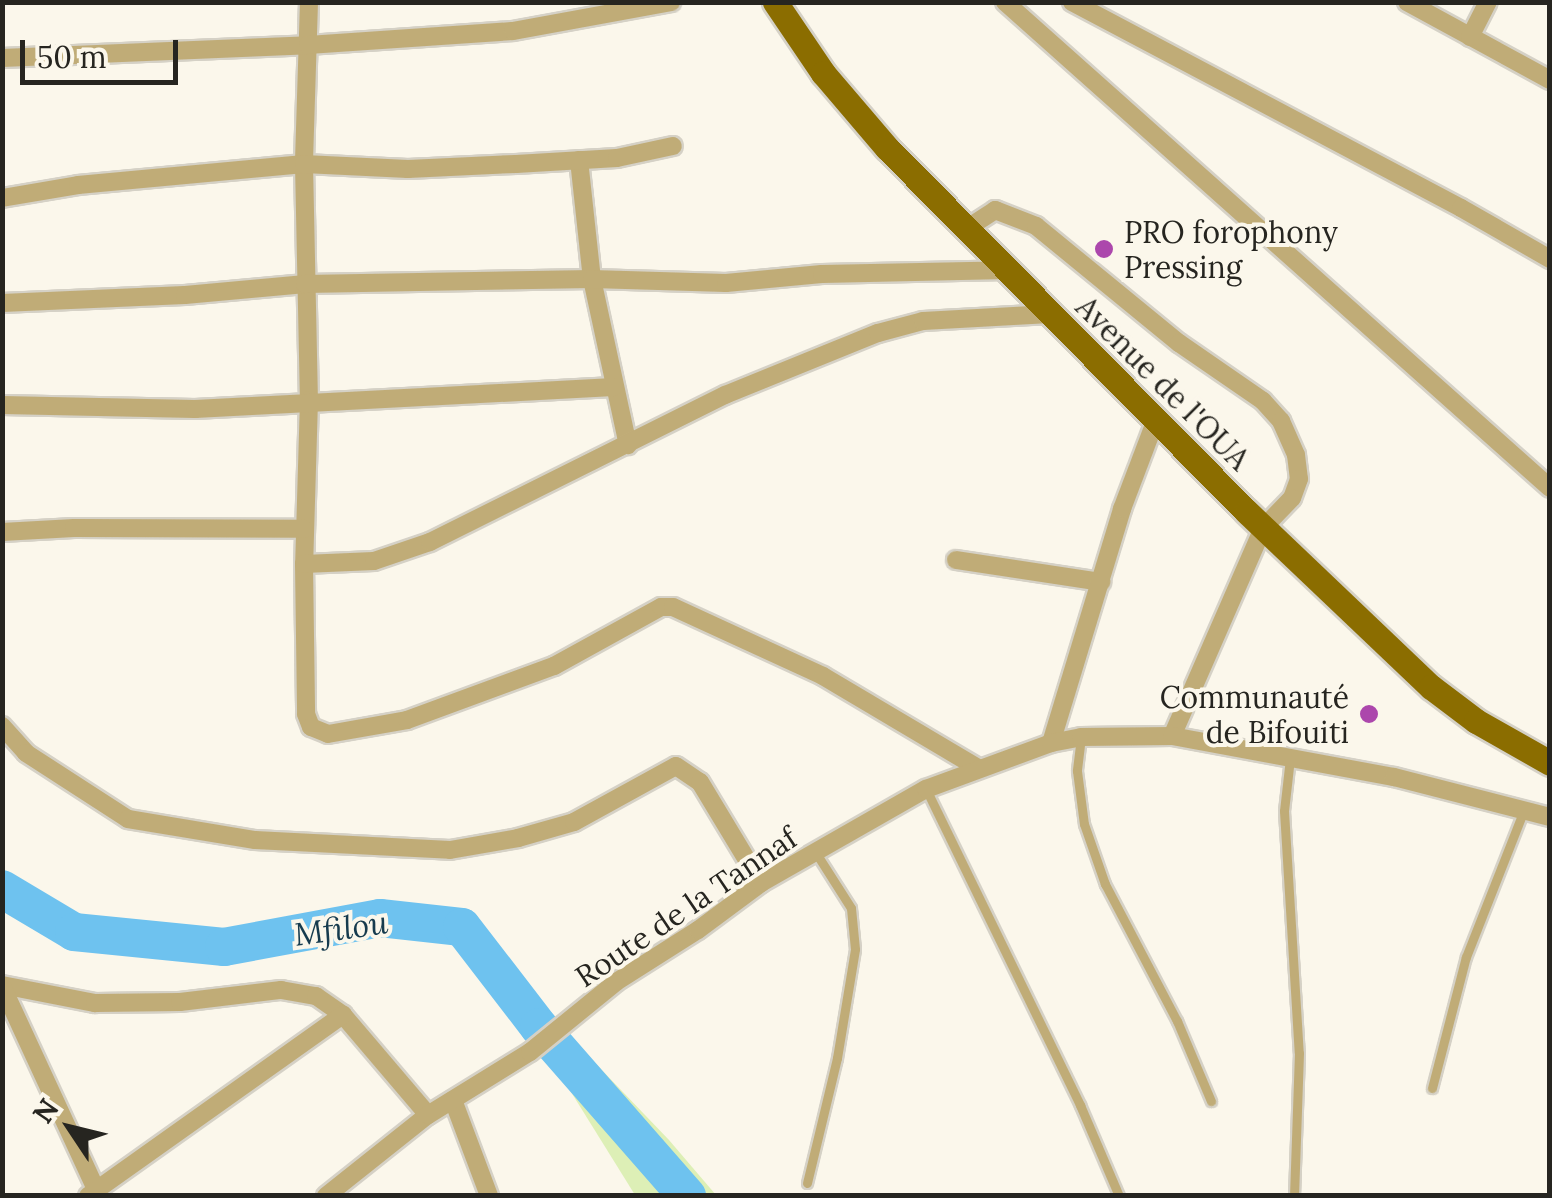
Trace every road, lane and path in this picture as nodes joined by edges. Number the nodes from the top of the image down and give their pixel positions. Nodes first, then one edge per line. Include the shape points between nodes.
1 (309, 2) edge
2 (671, 2) edge
3 (774, 2) edge
4 (1005, 2) edge
5 (1072, 2) edge
6 (1407, 2) edge
7 (1488, 2) edge
8 (1470, 37) junction
9 (308, 46) junction
10 (2, 58) edge
11 (1550, 80) edge
12 (673, 146) dead end
13 (579, 160) junction
14 (304, 164) junction
15 (2, 198) edge
16 (966, 229) junction
17 (1550, 259) edge
18 (1007, 270) junction
19 (592, 280) junction
20 (305, 284) junction
21 (2, 304) edge
22 (1050, 314) junction
23 (613, 387) junction
24 (309, 400) junction
25 (2, 405) edge
26 (1155, 422) junction
27 (628, 445) junction
28 (1550, 488) edge
29 (304, 528) junction
30 (1263, 528) junction
31 (2, 532) edge
32 (956, 560) dead end
33 (304, 564) junction
34 (1101, 582) junction
35 (2, 726) edge
36 (1172, 736) junction
37 (1081, 737) junction
38 (1051, 743) junction
39 (1290, 755) junction
40 (1550, 763) edge
41 (978, 768) junction
42 (926, 789) junction
43 (1524, 810) junction
44 (1550, 817) edge
45 (816, 853) junction
46 (761, 882) junction
47 (2, 985) edge
48 (343, 1015) junction
49 (1432, 1088) dead end
50 (453, 1100) junction
51 (1212, 1101) dead end
52 (428, 1115) junction
53 (808, 1183) dead end
54 (92, 1192) edge
55 (334, 1193) edge
56 (488, 1196) edge
57 (1118, 1196) edge
58 (1294, 1196) edge

1 - 9 street
2 - 9 street via 514,31
3 - 16 main road, Avenue de l'OUA via 856,114
4 - 28 street
5 - 17 street
6 - 8 street
7 - 8 street
8 - 11 street
9 - 10 street
9 - 14 street
12 - 13 street
13 - 14 street via 408,169
13 - 19 street
14 - 15 street
14 - 20 street
16 - 18 main road, Avenue de l'OUA
16 - 30 street via 995,210 1036,226 1179,343 1263,401 1281,420 1299,479 1292,498
18 - 19 street via 726,283
18 - 22 main road, Avenue de l'OUA
19 - 20 street
19 - 23 street
20 - 21 street
20 - 24 street
22 - 26 main road, Avenue de l'OUA
22 - 27 street via 923,321 878,333 725,395
23 - 24 street
23 - 27 street
24 - 25 street via 194,409
24 - 29 street
26 - 30 main road, Avenue de l'OUA
26 - 34 street
27 - 33 street via 430,542 374,561
29 - 31 street
29 - 33 street
30 - 36 street
30 - 40 main road, Avenue de l'OUA via 1431,687
32 - 34 street
33 - 41 street via 306,714 311,727 328,734 407,720 486,693 673,607 822,676
34 - 38 street
35 - 46 street via 26,753 128,819 255,840 450,850 574,822 676,766 700,782
36 - 37 street, Route de la Tannaf
36 - 39 street, Route de la Tannaf
37 - 38 street, Route de la Tannaf
37 - 51 lane via 1084,824 1100,869
38 - 41 street, Route de la Tannaf
39 - 43 street, Route de la Tannaf
39 - 58 lane via 1284,810 1299,1053
41 - 42 street, Route de la Tannaf
42 - 45 street, Route de la Tannaf
42 - 57 lane
43 - 44 street, Route de la Tannaf
43 - 49 lane via 1466,957
45 - 46 street, Route de la Tannaf
45 - 53 lane via 850,908 855,932 837,1058
46 - 50 street, Route de la Tannaf via 530,1052
47 - 48 street via 95,1003 281,990 316,996
47 - 54 street
48 - 52 street
48 - 54 street
50 - 52 street, Route de la Tannaf
50 - 56 street
52 - 55 street, Route de la Tannaf

